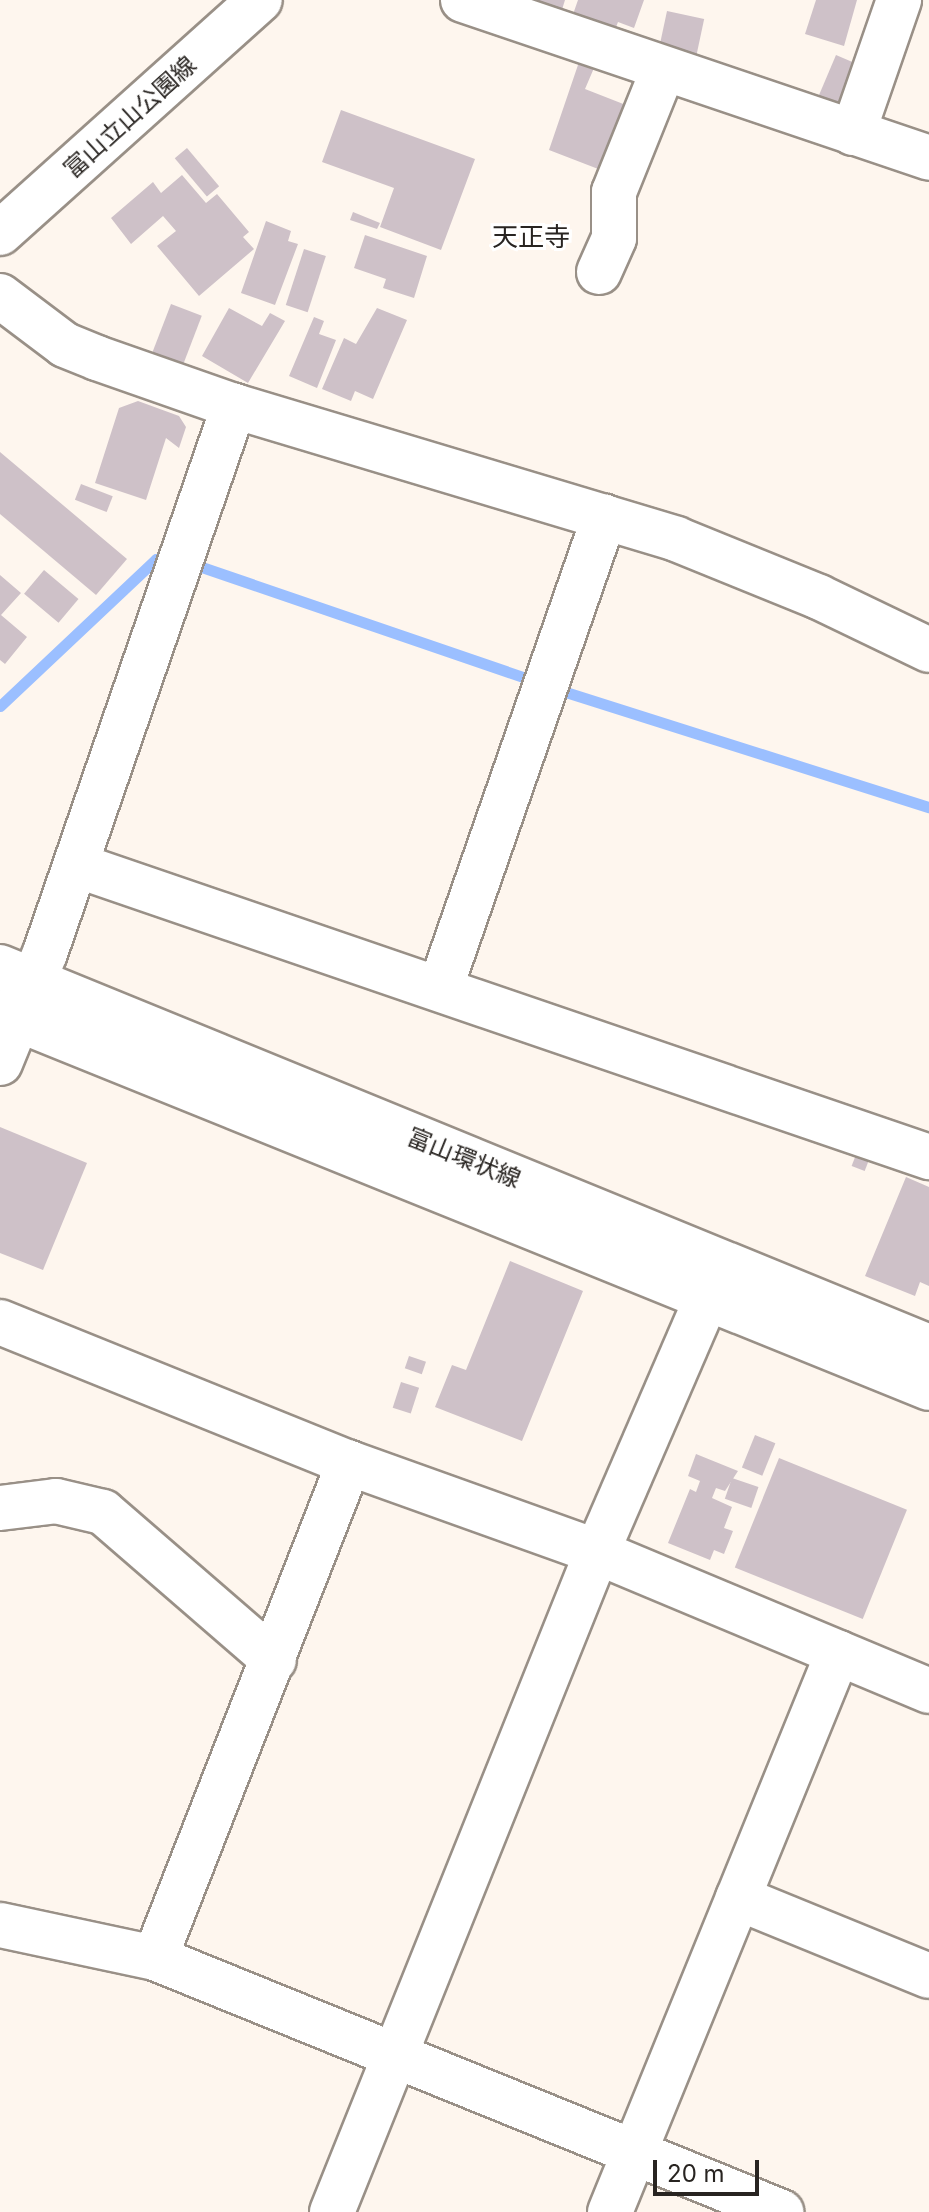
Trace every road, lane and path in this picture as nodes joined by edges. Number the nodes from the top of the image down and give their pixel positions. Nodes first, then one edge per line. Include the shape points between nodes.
1 (260, 0) edge
2 (463, 0) edge
3 (899, 0) edge
4 (663, 70) junction
5 (853, 133) junction
6 (929, 158) edge
7 (0, 233) edge
8 (599, 272) dead end
9 (0, 296) edge
10 (234, 406) junction
11 (604, 517) junction
12 (929, 650) edge
13 (76, 865) junction
14 (441, 986) junction
15 (13, 995) edge
16 (0, 1063) edge
17 (929, 1157) edge
18 (714, 1281) junction
19 (0, 1322) edge
20 (929, 1347) edge
21 (929, 1388) edge
22 (349, 1463) junction
23 (0, 1508) edge
24 (597, 1552) junction
25 (838, 1653) junction
26 (274, 1660) junction
27 (929, 1691) edge
28 (738, 1898) junction
29 (0, 1925) edge
30 (155, 1958) junction
31 (929, 1976) edge
32 (396, 2056) junction
33 (634, 2152) junction
34 (332, 2212) edge
35 (610, 2212) edge
36 (781, 2212) edge

1 - 7 street, 富山立山公園線
2 - 4 street
3 - 5 street
4 - 5 street
4 - 8 street via 614,192 614,238
5 - 6 street
9 - 10 street via 65,345
10 - 11 street
10 - 13 street
11 - 12 street via 676,539 819,597
11 - 14 street
13 - 14 street
13 - 15 street
14 - 17 street
15 - 16 street
15 - 18 street, 富山環状線
18 - 20 street, 富山環状線
18 - 21 street, 富山環状線
18 - 24 street
19 - 22 street
22 - 24 street
22 - 26 street
23 - 26 street via 56,1501 103,1512
24 - 25 street
24 - 32 street
25 - 27 street
25 - 28 street
26 - 30 street
28 - 31 street
28 - 33 street
29 - 30 street
30 - 32 street
32 - 33 street
32 - 34 street
33 - 35 street
33 - 36 street

